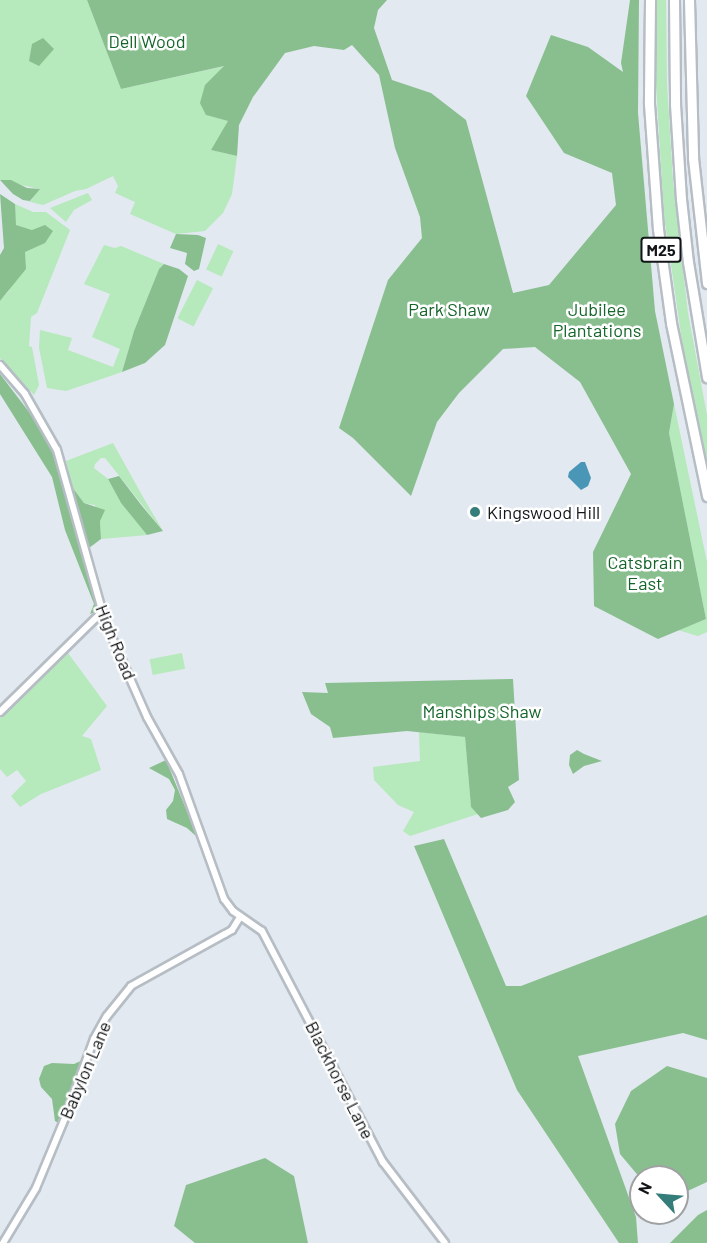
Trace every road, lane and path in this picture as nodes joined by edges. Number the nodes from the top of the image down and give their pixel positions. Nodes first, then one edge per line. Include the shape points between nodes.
1 (650, 0) edge
2 (674, 0) edge
3 (689, 0) edge
4 (707, 283) edge
5 (0, 365) edge
6 (707, 377) edge
7 (707, 496) edge
8 (102, 612) junction
9 (0, 711) edge
10 (240, 916) junction
11 (3, 1243) edge
12 (445, 1243) edge

1 - 7 highway, M25 via 650,114 658,229 671,323
2 - 6 highway, M25 via 681,199
3 - 4 highway, M25 via 693,158
5 - 8 street, High Road via 25,394 57,450
8 - 9 street
8 - 10 street, High Road via 147,717 191,804 224,899
10 - 11 street, Babylon Lane via 232,930 131,986 107,1016 36,1188
10 - 12 street, Blackhorse Lane via 255,924 268,941 383,1162

